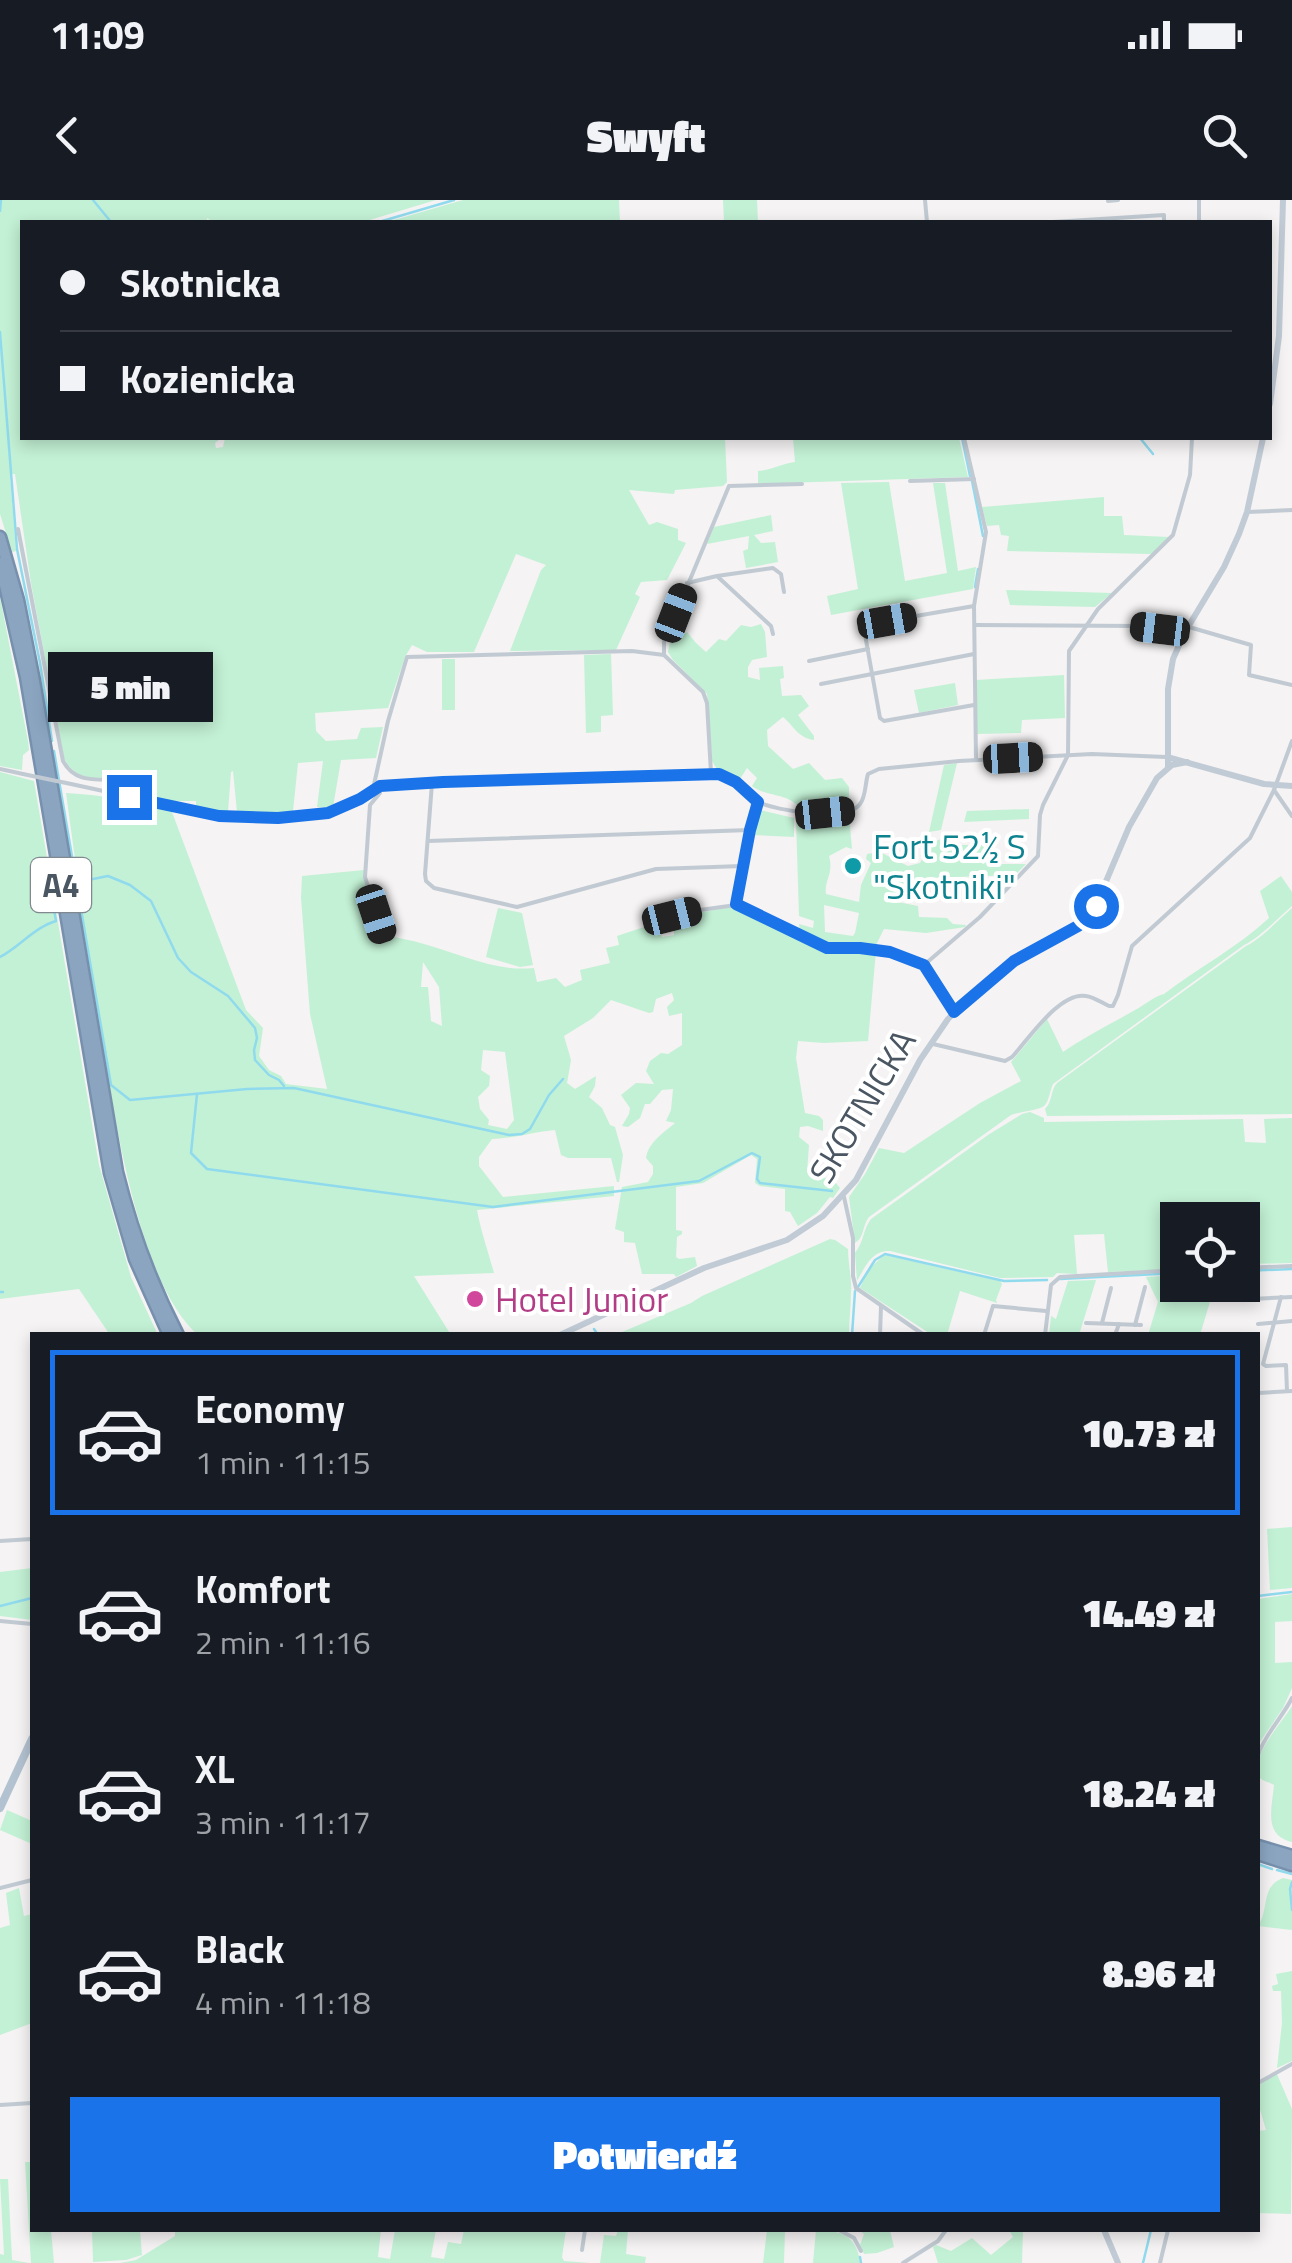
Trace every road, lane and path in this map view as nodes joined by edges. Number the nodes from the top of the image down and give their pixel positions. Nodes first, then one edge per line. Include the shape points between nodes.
1 (1108, 200) edge
2 (1118, 200) edge
3 (1283, 200) edge
4 (1085, 220) edge
5 (1164, 220) edge
6 (1274, 342) edge
7 (1272, 373) edge
8 (964, 440) edge
9 (1192, 440) edge
10 (1263, 440) edge
11 (974, 479) junction
12 (910, 481) dead end
13 (802, 484) dead end
14 (1292, 510) edge
15 (1246, 512) junction
16 (18, 529) dead end
17 (0, 537) edge
18 (0, 563) edge
19 (717, 576) junction
20 (687, 583) junction
21 (784, 592) dead end
22 (974, 606) junction
23 (887, 621) dead end
24 (973, 625) junction
25 (1086, 625) junction
26 (864, 629) dead end
27 (1186, 629) junction
28 (773, 634) dead end
29 (868, 650) junction
30 (974, 654) junction
31 (664, 655) junction
32 (809, 660) dead end
33 (872, 673) junction
34 (821, 684) dead end
35 (1292, 685) edge
36 (974, 704) junction
37 (1292, 740) edge
38 (1068, 756) junction
39 (976, 760) junction
40 (1169, 762) junction
41 (0, 769) edge
42 (711, 773) junction
43 (432, 782) junction
44 (380, 786) junction
45 (1292, 786) edge
46 (1275, 788) junction
47 (373, 789) junction
48 (129, 797) junction
49 (758, 802) junction
50 (1292, 816) edge
51 (750, 830) junction
52 (428, 841) junction
53 (742, 866) junction
54 (736, 904) junction
55 (662, 919) dead end
56 (383, 935) dead end
57 (924, 965) junction
58 (954, 1012) junction
59 (931, 1043) junction
60 (843, 1196) junction
61 (1292, 1266) edge
62 (1260, 1267) edge
63 (1160, 1271) edge
64 (1145, 1287) dead end
65 (1111, 1288) dead end
66 (1280, 1297) junction
67 (1292, 1297) edge
68 (1260, 1298) edge
69 (881, 1306) junction
70 (164, 1308) junction
71 (1046, 1311) junction
72 (1292, 1321) edge
73 (1086, 1322) dead end
74 (1274, 1322) junction
75 (1102, 1323) junction
76 (1119, 1324) junction
77 (1258, 1324) dead end
78 (167, 1332) edge
79 (176, 1332) edge
80 (184, 1332) edge
81 (566, 1332) edge
82 (880, 1332) edge
83 (920, 1332) edge
84 (985, 1332) edge
85 (1044, 1332) edge
86 (1116, 1332) edge
87 (1289, 1364) edge
88 (1290, 1391) edge
89 (1260, 1393) edge
90 (30, 1538) edge
91 (0, 1541) edge
92 (0, 1621) edge
93 (30, 1624) edge
94 (1292, 1698) edge
95 (30, 1743) edge
96 (1260, 1750) edge
97 (0, 1808) edge
98 (1260, 1847) edge
99 (1260, 1855) edge
100 (1292, 1856) edge
101 (1292, 1864) edge
102 (30, 1880) edge
103 (0, 1888) edge
104 (1292, 2064) edge
105 (1260, 2082) edge
106 (30, 2103) edge
107 (0, 2104) edge
108 (585, 2232) edge
109 (843, 2232) edge
110 (944, 2232) edge
111 (1105, 2232) edge
112 (1168, 2232) edge
113 (582, 2250) dead end
114 (862, 2251) dead end
115 (903, 2263) edge
116 (1118, 2263) edge
117 (1160, 2263) edge

1 - 2 street
3 - 6 main road
4 - 5 street
6 - 7 main road
8 - 11 street
9 - 25 street via 1173,535
10 - 15 main road
11 - 12 street
11 - 22 street via 986,532
13 - 20 street via 729,486
14 - 15 street
15 - 27 main road via 1230,556
16 - 48 street via 63,761 69,772 89,780 124,780
17 - 70 highway, A4 via 32,666 117,1172
18 - 78 highway, A4 via 29,694 110,1173 135,1259
19 - 20 street
19 - 21 street via 773,568
19 - 28 street
20 - 31 street
22 - 23 street
22 - 24 street
24 - 25 street
24 - 30 street
25 - 27 street
25 - 38 street via 1069,651
26 - 29 street
27 - 35 street via 1251,645 1249,676
27 - 40 main road via 1170,672
29 - 32 street
29 - 33 street
30 - 33 street
30 - 36 street
31 - 42 street via 703,692
31 - 47 street via 408,657
33 - 34 street
33 - 36 street via 884,721
36 - 39 street
37 - 46 street
38 - 39 street
38 - 40 street
38 - 57 street via 1040,815 1038,856
39 - 49 street via 874,770 854,810 811,814
40 - 46 main road
40 - 58 main road, SKOTNICKA via 1085,920 1014,961
41 - 48 street, bridge
42 - 43 street
42 - 49 street via 732,779
43 - 44 street
43 - 52 street
44 - 47 street
44 - 56 street via 370,805 365,879
45 - 46 main road
46 - 50 street
46 - 59 street via 1246,843 1132,946 1112,1006 1073,998 1007,1060
47 - 48 street via 328,813 278,818 219,816
49 - 51 street
51 - 52 street
51 - 53 street
52 - 53 street via 429,885 510,907 667,868
53 - 54 street
54 - 55 street
54 - 57 street via 827,948 890,952
57 - 58 street
58 - 59 main road, SKOTNICKA
59 - 60 main road, SKOTNICKA
60 - 69 street via 856,1288
60 - 81 main road, SKOTNICKA via 787,1240 704,1268
61 - 62 street
63 - 71 street via 1056,1279
64 - 76 street via 1138,1325
65 - 75 street
66 - 67 street
66 - 68 street
66 - 74 street
69 - 82 street
69 - 83 street
70 - 79 highway, A4
70 - 80 highway
71 - 84 street via 994,1306
71 - 85 street
72 - 74 street
73 - 75 street
74 - 77 street
74 - 87 street via 1263,1364
75 - 76 street
76 - 86 street
87 - 88 street
88 - 89 street
90 - 91 street
92 - 93 street
94 - 96 street
95 - 97 main road
98 - 100 highway
99 - 101 highway
102 - 103 street
104 - 105 street
106 - 107 street
108 - 113 street
109 - 114 street
110 - 115 street
111 - 116 main road
112 - 117 street

